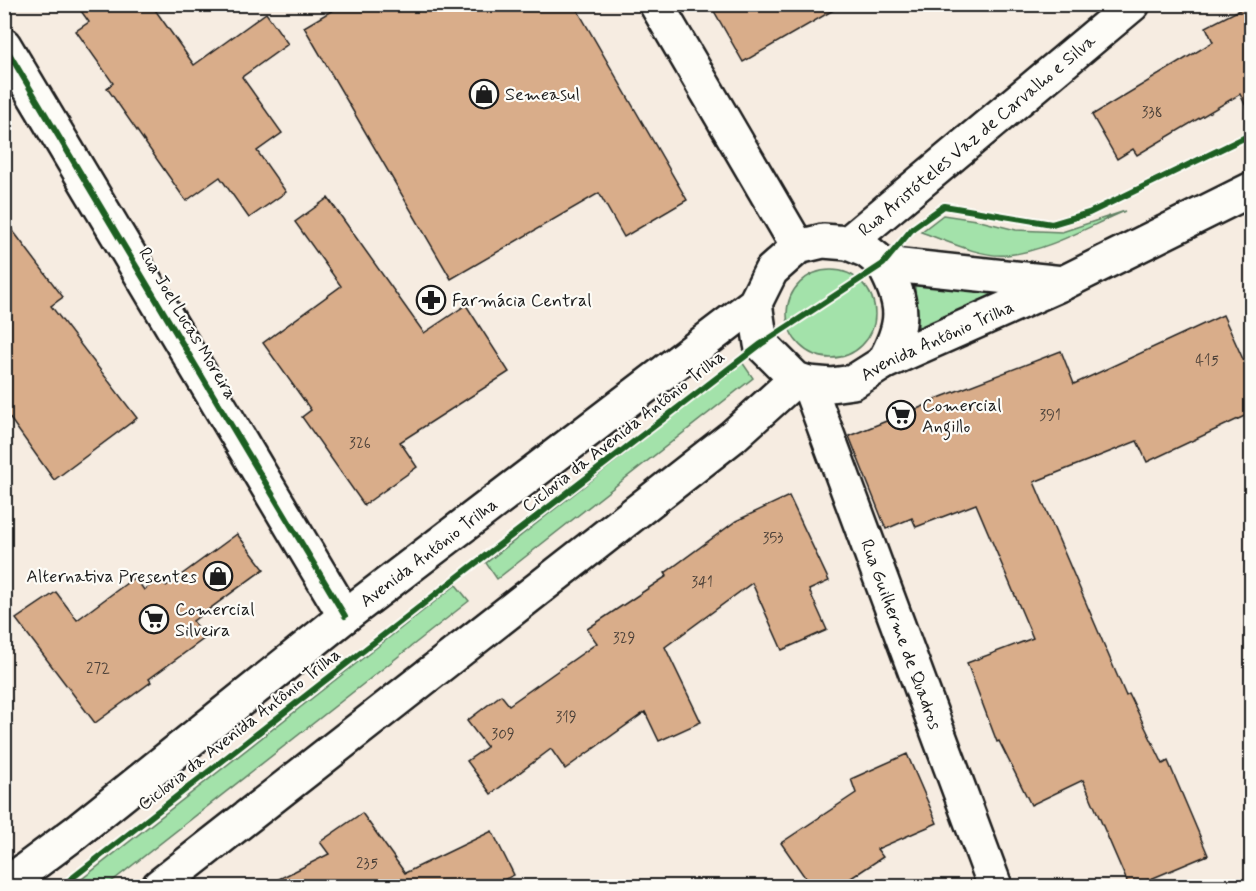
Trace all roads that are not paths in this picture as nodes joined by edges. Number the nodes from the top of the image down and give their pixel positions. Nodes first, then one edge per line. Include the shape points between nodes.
1 (656, 4) edge
2 (1133, 4) edge
3 (4, 45) edge
4 (1251, 189) edge
5 (848, 243) junction
6 (798, 247) junction
7 (883, 264) junction
8 (1063, 283) junction
9 (755, 303) junction
10 (883, 363) junction
11 (802, 381) junction
12 (345, 616) junction
13 (4, 886) edge
14 (159, 886) edge
15 (994, 886) edge

1 - 6 main road
2 - 5 main road, Rua Aristóteles Vaz de Carvalho e Silva
3 - 12 main road, Rua Joel Lucas Moreira
4 - 8 main road, Avenida Antônio Trilha
5 - 6 main road, Avenida Antônio Trilha via 823,241
5 - 7 main road, Avenida Antônio Trilha
6 - 9 main road, Avenida Antônio Trilha via 771,272
7 - 8 main road, Avenida Antônio Trilha
7 - 10 main road via 896,288 900,314 897,340
8 - 10 main road, Avenida Antônio Trilha
9 - 11 main road via 761,344
9 - 12 main road, Avenida Antônio Trilha
10 - 11 main road, Avenida Antônio Trilha via 853,382 831,385
11 - 14 main road
11 - 15 main road, Rua Guilherme de Quadros
12 - 13 main road, Avenida Antônio Trilha

